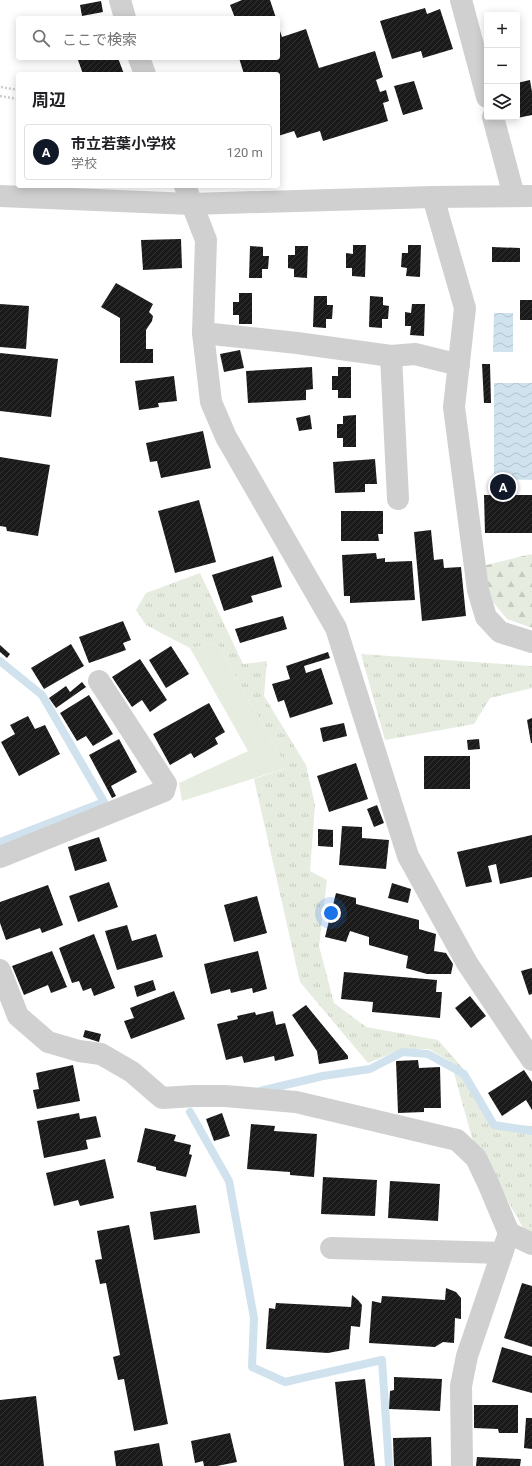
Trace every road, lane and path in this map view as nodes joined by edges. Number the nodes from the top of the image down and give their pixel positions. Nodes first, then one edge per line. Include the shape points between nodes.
1 (120, 0) edge
2 (461, 0) edge
3 (124, 16) edge
4 (140, 60) edge
5 (144, 72) edge
6 (484, 86) edge
7 (1, 87) dead end
8 (16, 90) edge
9 (0, 96) edge
10 (16, 99) edge
11 (494, 120) edge
12 (188, 195) edge
13 (0, 196) edge
14 (523, 196) edge
15 (433, 197) junction
16 (203, 332) junction
17 (391, 356) junction
18 (459, 365) junction
19 (398, 499) dead end
20 (532, 642) edge
21 (99, 681) dead end
22 (0, 857) edge
23 (0, 970) edge
24 (532, 1060) edge
25 (509, 1233) junction
26 (532, 1244) edge
27 (331, 1248) dead end
28 (502, 1253) junction
29 (462, 1466) edge

1 - 3 street
2 - 6 street
4 - 5 street
7 - 8 path
9 - 10 path
11 - 14 street
12 - 13 street
12 - 15 street
12 - 16 street via 206,240
14 - 15 street
15 - 18 street via 465,308
16 - 17 street
16 - 24 street via 211,402 226,437 336,628 408,856 467,962
17 - 18 street via 415,354
17 - 19 street
18 - 20 street via 454,407 478,590 486,617 500,632
21 - 22 street via 166,784 164,791
23 - 25 street via 18,1016 48,1042 101,1054 132,1072 162,1098 225,1096 296,1102 457,1140 476,1158
25 - 26 street
25 - 28 street
27 - 28 street
28 - 29 street via 467,1356 461,1386

